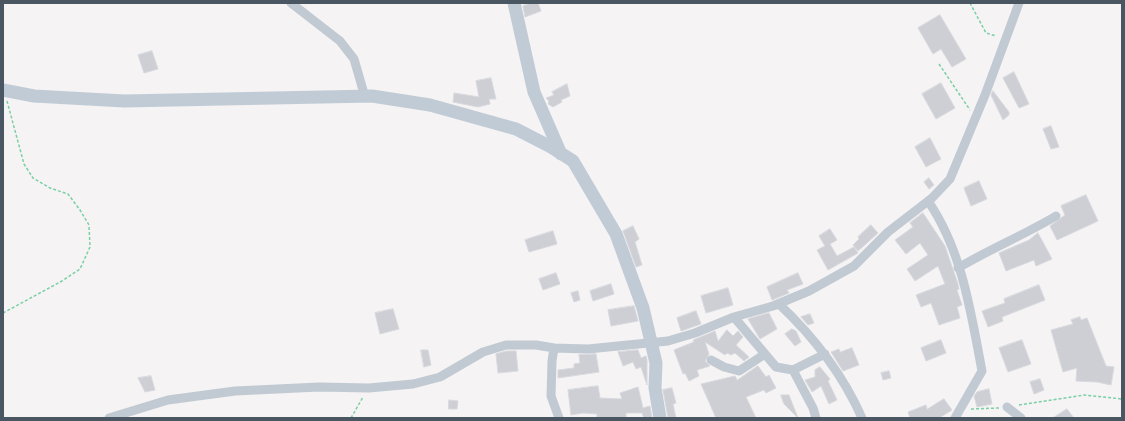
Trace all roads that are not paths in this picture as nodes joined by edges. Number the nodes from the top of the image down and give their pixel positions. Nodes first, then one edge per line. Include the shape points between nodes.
1 (291, 3) edge
2 (514, 3) edge
3 (1019, 3) edge
4 (4, 91) edge
5 (365, 96) junction
6 (561, 154) junction
7 (928, 200) junction
8 (1056, 216) dead end
9 (958, 268) junction
10 (779, 304) junction
11 (734, 317) junction
12 (651, 342) junction
13 (554, 348) junction
14 (765, 354) junction
15 (825, 354) junction
16 (711, 360) dead end
17 (793, 370) junction
18 (1007, 407) road end
19 (659, 415) edge
20 (109, 418) edge
21 (559, 418) edge
22 (816, 418) edge
23 (862, 418) edge
24 (955, 418) edge
25 (1021, 418) edge

1 - 5 street via 340,41 354,59
2 - 6 street via 534,92
3 - 7 street via 950,179
4 - 5 street via 34,96 124,100
5 - 6 street via 430,104 516,129
6 - 12 street via 572,161 616,234 643,308
7 - 9 street via 950,241
7 - 10 street via 888,232 854,266
8 - 9 street
9 - 24 street via 982,371
10 - 11 street
10 - 15 street
11 - 12 street via 695,333 668,341
11 - 14 street
12 - 13 street via 588,349
12 - 19 street via 656,363 655,388
13 - 20 street via 506,345 483,352 440,377 413,384 369,388 319,387 235,391 168,400
13 - 21 street via 551,396
14 - 16 street via 739,371
14 - 17 street via 776,367
15 - 17 street
15 - 23 street
17 - 22 street
18 - 25 street

